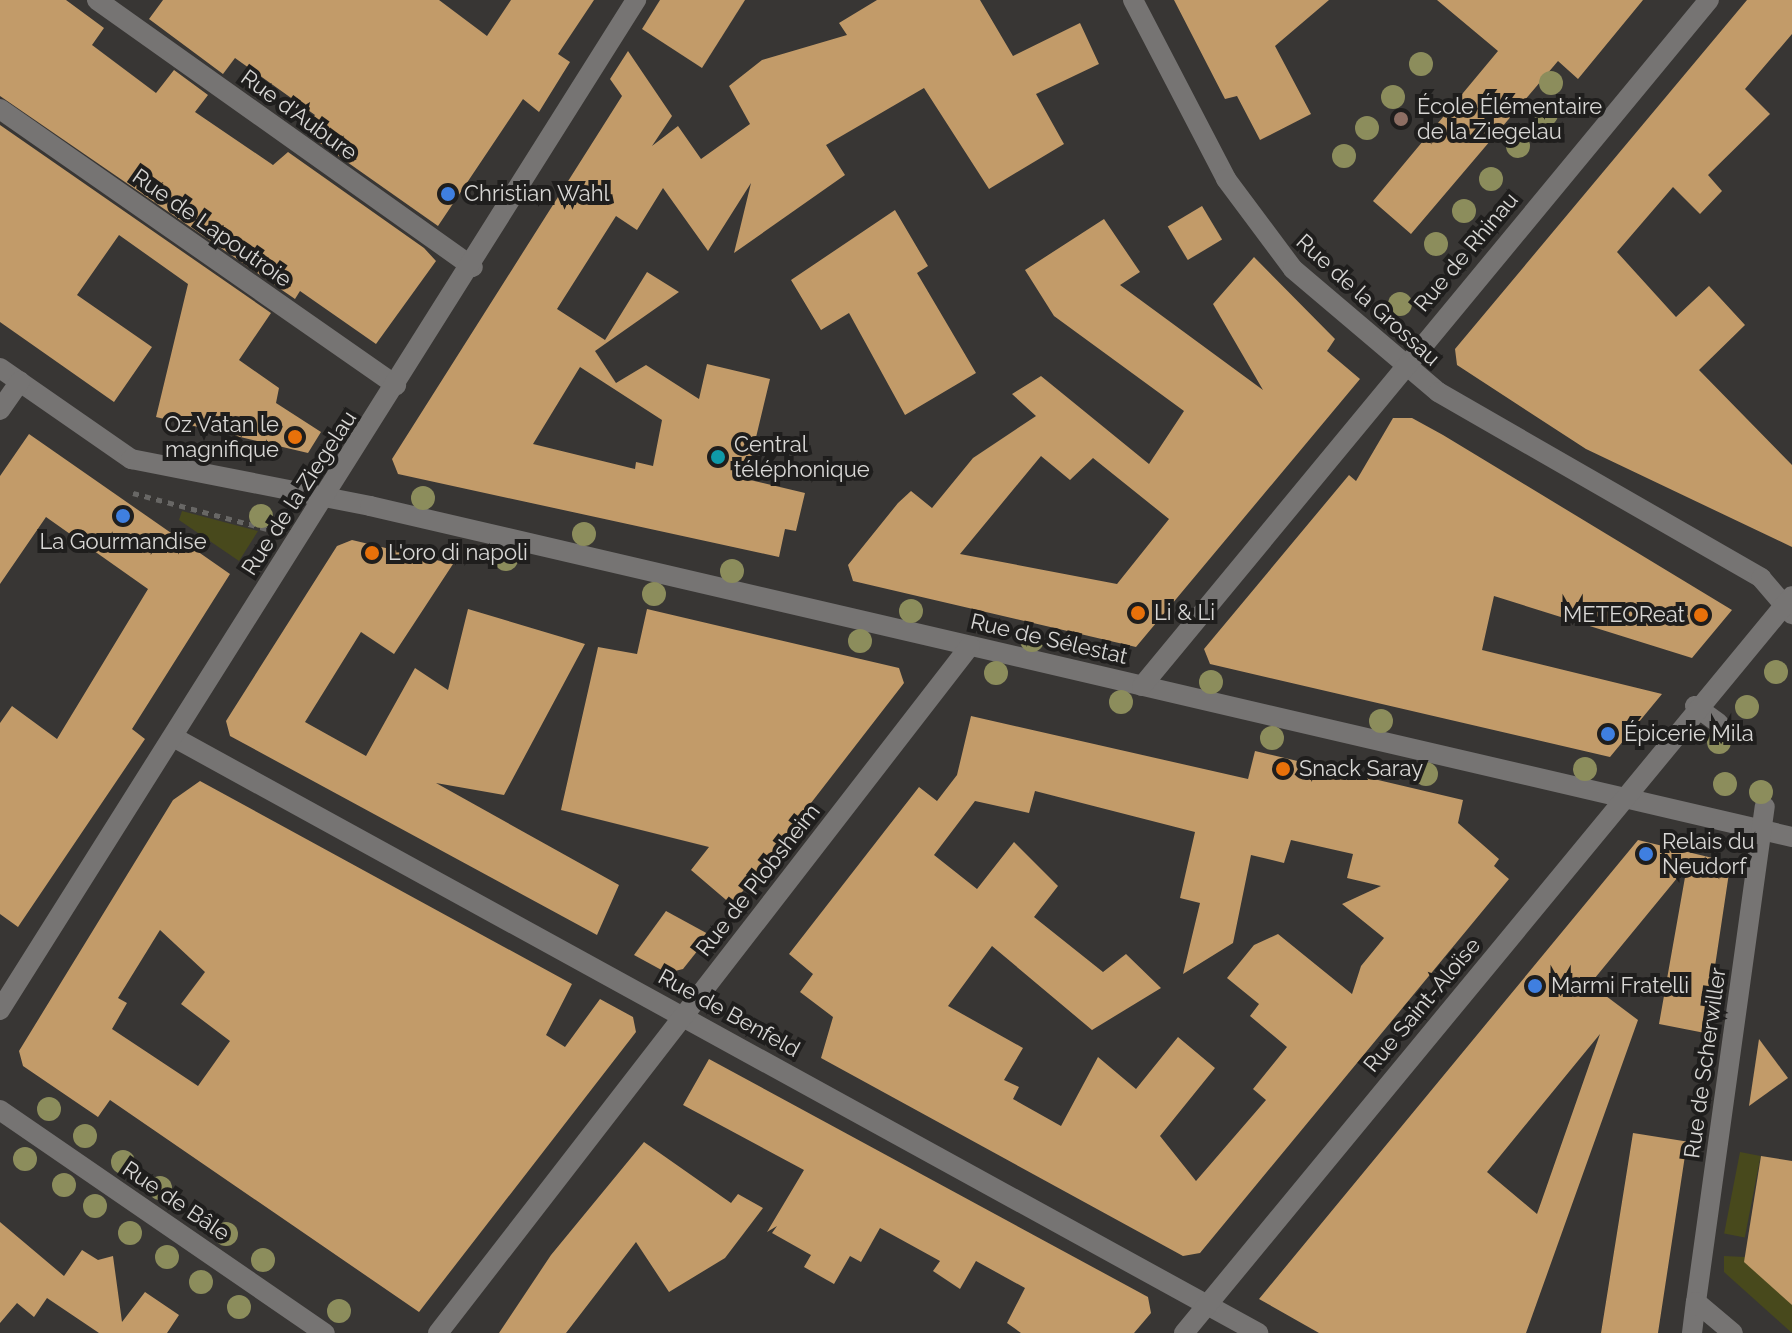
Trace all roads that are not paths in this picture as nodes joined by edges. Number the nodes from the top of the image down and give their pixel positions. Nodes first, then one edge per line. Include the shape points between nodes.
1 (97, 0) edge
2 (1133, 0) edge
3 (1709, 0) edge
4 (626, 4) edge
5 (0, 109) edge
6 (473, 267) junction
7 (1402, 366) junction
8 (0, 368) edge
9 (20, 381) junction
10 (396, 385) junction
11 (0, 410) edge
12 (324, 498) junction
13 (1790, 604) edge
14 (970, 646) junction
15 (1142, 686) junction
16 (1695, 706) junction
17 (1718, 723) dead end
18 (175, 738) junction
19 (1622, 797) junction
20 (1765, 807) dead end
21 (1763, 831) junction
22 (1792, 837) edge
23 (0, 1010) edge
24 (684, 1015) junction
25 (0, 1110) edge
26 (1209, 1302) junction
27 (1696, 1302) junction
28 (325, 1333) edge
29 (438, 1333) edge
30 (1184, 1333) edge
31 (1258, 1333) edge
32 (1692, 1333) edge
33 (1733, 1333) edge

1 - 6 street, Rue d'Aubure
2 - 7 street, Rue de la Grossau via 1249,216 1293,269
3 - 7 street, Rue de Rhinau
4 - 6 street, Rue de la Ziegelau
5 - 10 street, Rue de Lapoutroie
6 - 10 street, Rue de la Ziegelau
7 - 13 street, Rue de la Grossau via 1761,578
7 - 15 street, Rue de Rhinau via 1363,424
8 - 9 street, Rue de Sélestat
9 - 11 street
9 - 12 street, Rue de Sélestat via 131,459
10 - 12 street, Rue de la Ziegelau
12 - 14 street, Rue de Sélestat
12 - 18 street, Rue de la Ziegelau
13 - 16 street, Rue Saint-Aloïse
14 - 15 street, Rue de Sélestat
14 - 24 street, Rue de Plobsheim
15 - 19 street, Rue de Sélestat
16 - 17 street
16 - 19 street, Rue Saint-Aloïse
18 - 23 street, Rue de la Ziegelau
18 - 24 street, Rue de Benfeld
19 - 21 street, Rue de Sélestat
19 - 26 street, Rue Saint-Aloïse
20 - 21 street
21 - 22 street, Rue de Sélestat
21 - 27 street, Rue de Scherwiller
24 - 26 street, Rue de Benfeld
24 - 29 street, Rue de Plobsheim
25 - 28 street, Rue de Bâle
26 - 30 street, Rue Saint-Aloïse
26 - 31 street, Rue de Benfeld
27 - 32 street, Rue de Scherwiller
27 - 33 street

